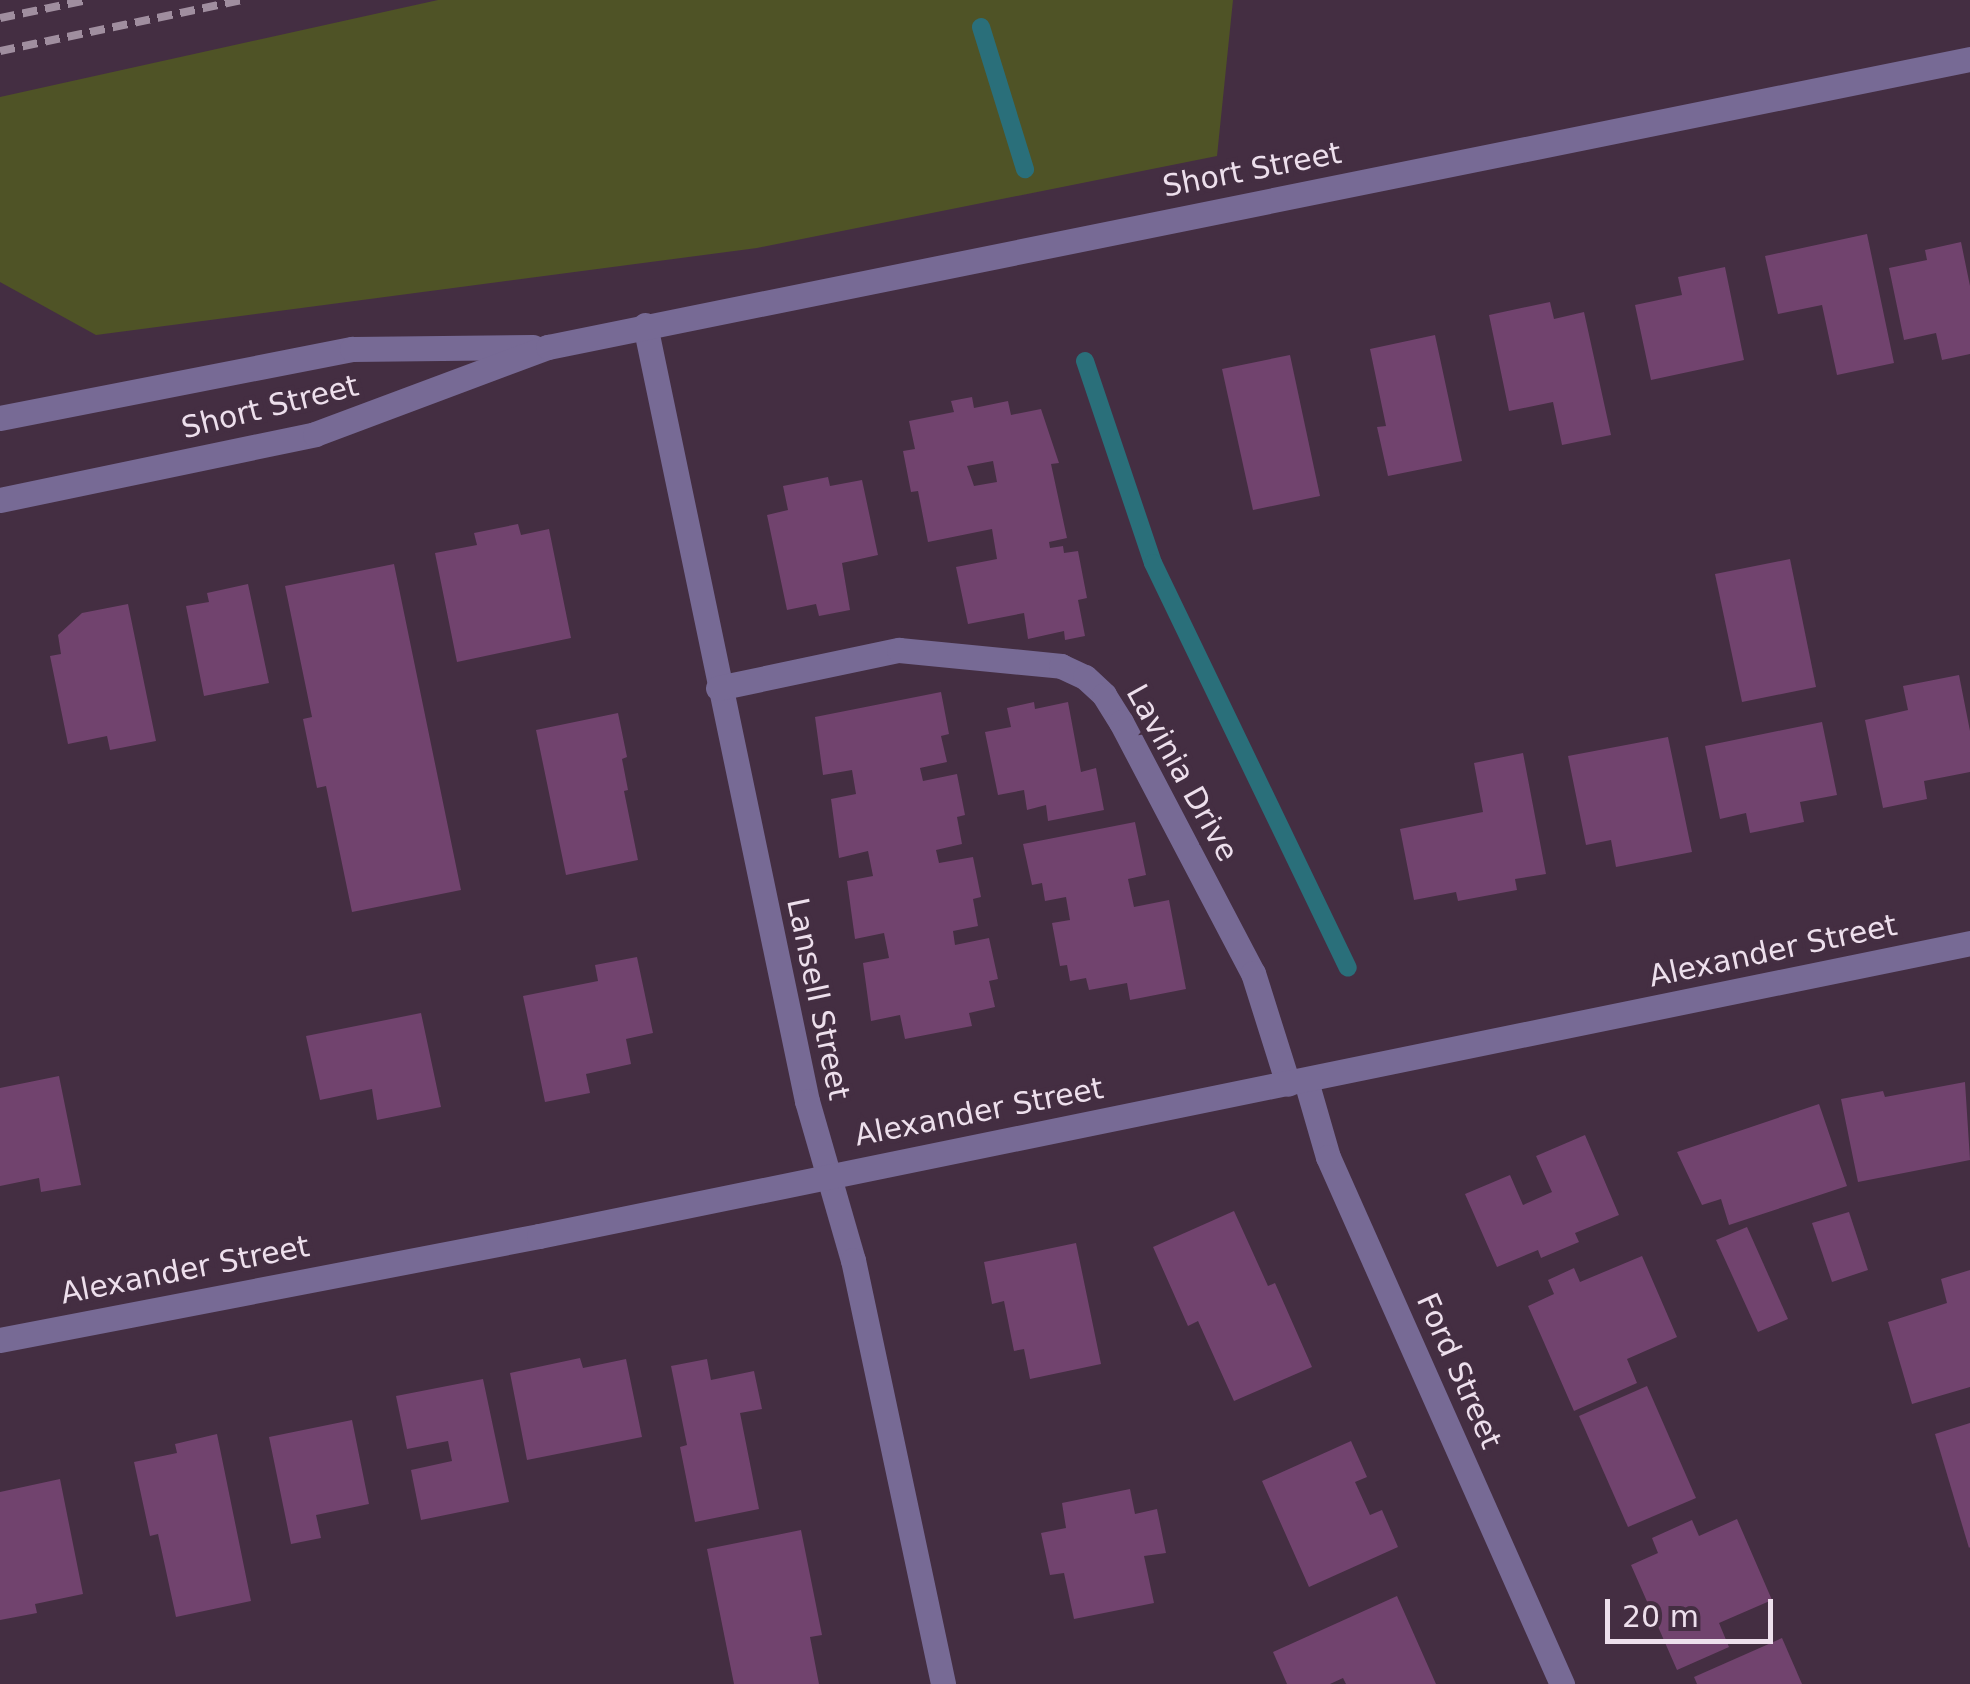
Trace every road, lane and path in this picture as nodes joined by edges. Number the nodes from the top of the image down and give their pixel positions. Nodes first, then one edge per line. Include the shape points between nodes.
1 (1970, 59) edge
2 (646, 325) junction
3 (548, 347) junction
4 (0, 418) edge
5 (0, 500) edge
6 (718, 688) junction
7 (1970, 942) edge
8 (1297, 1082) junction
9 (826, 1175) junction
10 (0, 1340) edge
11 (943, 1684) edge
12 (1562, 1684) edge

1 - 2 street, Short Street
2 - 3 street, Short Street
2 - 6 street, Lansell Street
3 - 4 street, Short Street via 352,349
3 - 5 street, Short Street via 315,434
6 - 8 street, Lavinia Drive via 898,650 1061,666 1085,676 1121,722 1253,973
6 - 9 street, Lansell Street
7 - 8 street, Alexander Street
8 - 9 street, Alexander Street
8 - 12 street, Ford Street
9 - 10 street, Alexander Street
9 - 11 street, Lansell Street via 853,1260

